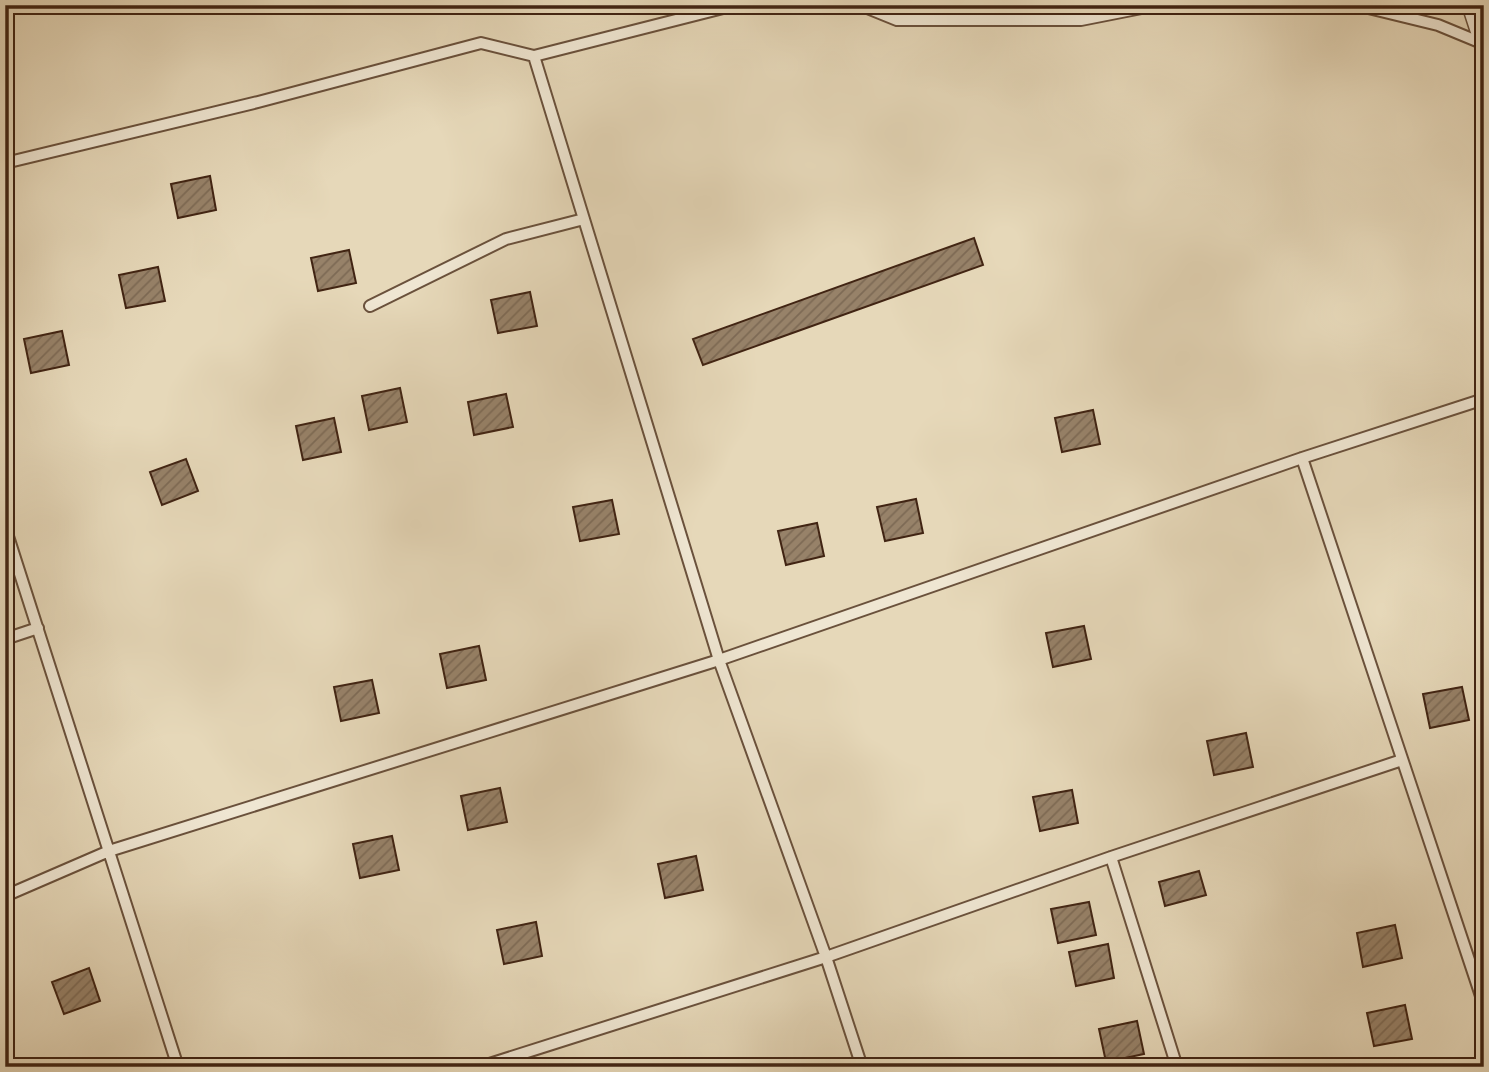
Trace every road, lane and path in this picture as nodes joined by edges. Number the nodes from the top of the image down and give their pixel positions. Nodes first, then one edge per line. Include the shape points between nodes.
1 (735, 5) edge
2 (860, 5) edge
3 (1157, 5) edge
4 (1356, 5) edge
5 (1474, 5) edge
6 (1484, 41) edge
7 (534, 57) junction
8 (5, 163) edge
9 (584, 219) junction
10 (370, 306) dead end
11 (1484, 399) edge
12 (1302, 458) junction
13 (5, 527) edge
14 (38, 628) junction
15 (5, 639) edge
16 (719, 660) junction
17 (1402, 760) junction
18 (109, 851) junction
19 (1111, 857) junction
20 (5, 896) edge
21 (826, 957) junction
22 (1484, 1005) edge
23 (178, 1067) edge
24 (480, 1067) edge
25 (862, 1067) edge
26 (1177, 1067) edge

1 - 7 lane
2 - 3 lane via 897,20 1081,20
4 - 6 lane
5 - 6 street
7 - 8 lane via 481,43
7 - 9 lane
9 - 10 lane via 506,239
9 - 16 lane
11 - 12 lane
12 - 16 lane
12 - 17 lane
13 - 14 lane
14 - 15 lane
14 - 18 lane
16 - 18 lane
16 - 21 lane
17 - 19 lane
17 - 22 lane
18 - 20 lane
18 - 23 lane
19 - 21 lane
19 - 26 lane
21 - 24 lane
21 - 25 lane

